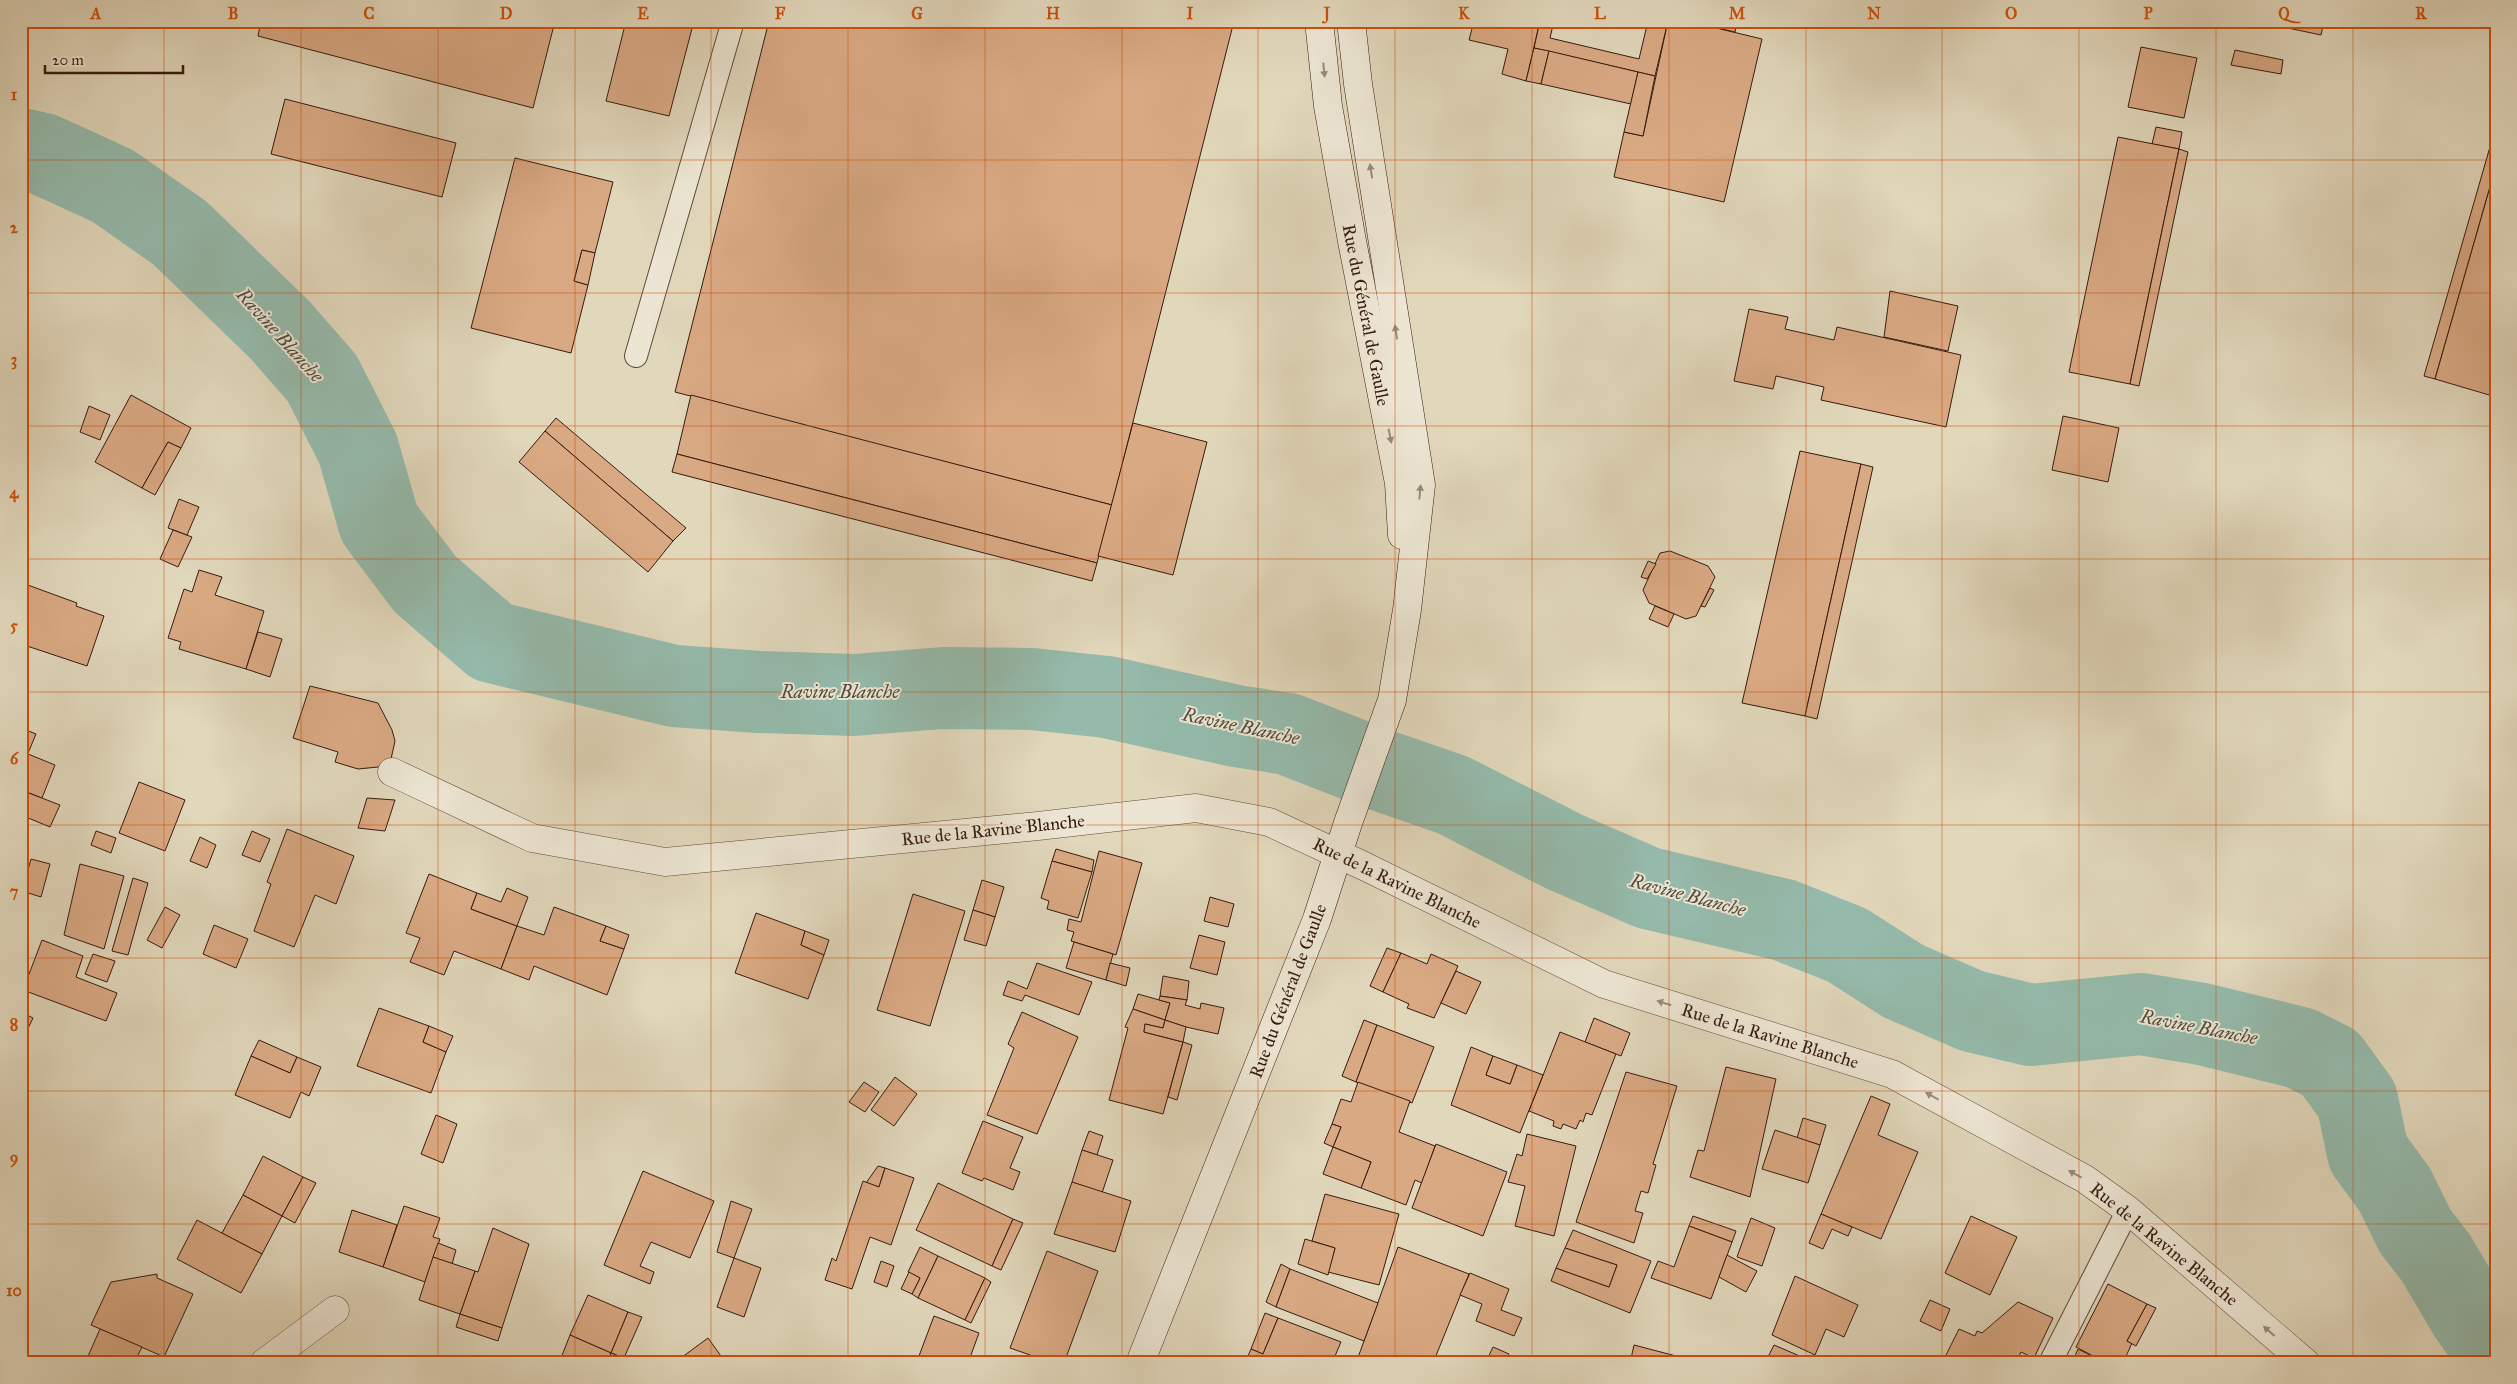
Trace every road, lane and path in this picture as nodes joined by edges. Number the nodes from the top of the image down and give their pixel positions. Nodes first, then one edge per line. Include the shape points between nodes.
1 (734, 21) edge
2 (1319, 21) edge
3 (1351, 21) edge
4 (636, 356) dead end
5 (1407, 610) junction
6 (392, 772) dead end
7 (1338, 854) junction
8 (2128, 1210) junction
9 (336, 1310) dead end
10 (264, 1363) edge
11 (1140, 1363) edge
12 (2050, 1363) edge
13 (2306, 1363) edge

1 - 4 lane
2 -> 5 street, Rue du Général de Gaulle via 1328,106 1399,483
5 -> 3 street, Rue du Général de Gaulle via 1421,485
5 - 7 street, Rue du Général de Gaulle via 1392,700
6 - 7 street, Rue de la Ravine Blanche via 532,838 665,862 1196,808 1269,822
8 -> 7 street, Rue de la Ravine Blanche via 2085,1179 1892,1074 1604,984
7 - 11 street, Rue du Général de Gaulle via 1317,920
8 - 12 lane
13 -> 8 street, Rue de la Ravine Blanche
9 - 10 street

